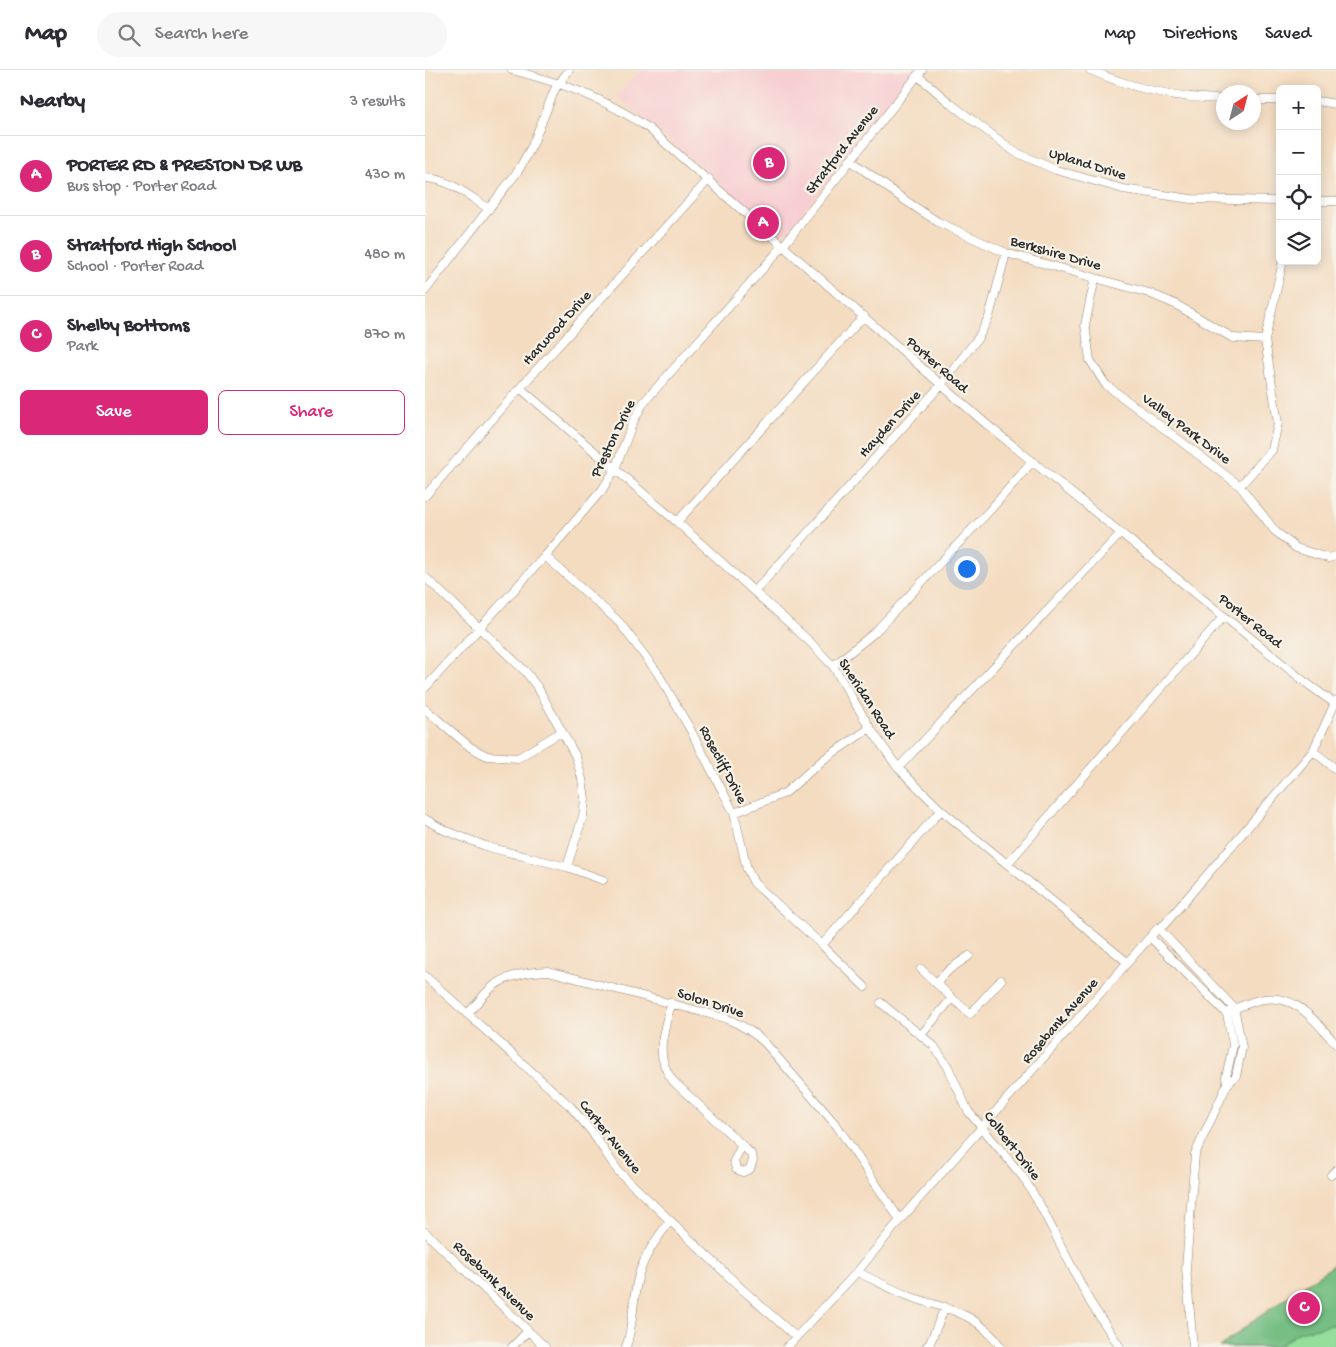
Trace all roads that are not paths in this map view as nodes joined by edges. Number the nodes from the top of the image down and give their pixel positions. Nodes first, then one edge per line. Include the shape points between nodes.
1 (512, 70) edge
2 (569, 70) edge
3 (1090, 70) edge
4 (919, 72) edge
5 (559, 83) junction
6 (1216, 98) edge
7 (1261, 100) edge
8 (1276, 100) edge
9 (1321, 102) edge
10 (1336, 104) edge
11 (850, 160) junction
12 (425, 178) edge
13 (709, 179) junction
14 (1276, 200) edge
15 (1321, 201) edge
16 (1336, 201) edge
17 (489, 209) junction
18 (783, 246) junction
19 (1006, 252) junction
20 (1282, 265) edge
21 (1095, 278) junction
22 (425, 291) edge
23 (864, 316) junction
24 (1265, 340) junction
25 (941, 385) junction
26 (520, 388) junction
27 (1032, 462) junction
28 (615, 469) junction
29 (1240, 486) junction
30 (425, 496) edge
31 (677, 522) junction
32 (1121, 533) junction
33 (545, 556) junction
34 (1336, 556) edge
35 (425, 577) edge
36 (755, 591) junction
37 (1224, 616) junction
38 (478, 628) junction
39 (833, 666) junction
40 (425, 688) edge
41 (1335, 702) edge
42 (425, 709) edge
43 (870, 728) junction
44 (561, 732) junction
45 (1313, 752) junction
46 (899, 768) junction
47 (1336, 769) edge
48 (941, 810) junction
49 (734, 813) junction
50 (425, 819) edge
51 (1007, 864) junction
52 (567, 867) junction
53 (603, 880) dead end
54 (1158, 928) junction
55 (1150, 937) junction
56 (822, 944) junction
57 (969, 956) dead end
58 (1127, 962) junction
59 (921, 969) dead end
60 (425, 976) edge
61 (1001, 980) dead end
62 (936, 983) junction
63 (865, 987) dead end
64 (952, 998) junction
65 (671, 1003) junction
66 (881, 1003) dead end
67 (1234, 1008) junction
68 (467, 1014) junction
69 (1227, 1014) junction
70 (921, 1035) junction
71 (1336, 1044) edge
72 (1227, 1085) junction
73 (983, 1128) junction
74 (742, 1145) dead end
75 (900, 1220) junction
76 (670, 1221) junction
77 (425, 1232) edge
78 (857, 1272) junction
79 (945, 1307) junction
80 (528, 1331) junction
81 (796, 1337) junction
82 (513, 1347) edge
83 (545, 1347) edge
84 (626, 1347) edge
85 (787, 1347) edge
86 (926, 1347) edge
87 (1001, 1347) edge
88 (1120, 1347) edge
89 (1193, 1347) edge

1 - 5 street, Porter Road
2 - 5 street
3 - 6 street via 1143,90
4 - 11 street, Stratford Avenue
4 - 14 street, Upland Drive via 951,104 1015,152 1056,170 1123,189 1191,199
5 - 13 street, Porter Road via 631,116
5 - 17 street via 532,146 518,171
7 - 8 street
9 - 10 street
11 - 18 street, Stratford Avenue
11 - 19 street, Berkshire Drive via 938,222
12 - 17 street via 452,184
13 - 18 street, Porter Road
13 - 26 street, Harwood Drive
15 - 16 street
17 - 22 street
18 - 23 street, Porter Road
18 - 28 street, Preston Drive via 645,402 633,422
19 - 21 street, Berkshire Drive
19 - 25 street, Hayden Drive via 989,317 978,338
20 - 24 street
21 - 24 street, Berkshire Drive via 1165,299 1233,338
21 - 29 street, Valley Park Drive via 1085,325 1090,360 1105,384
23 - 25 street, Porter Road
23 - 31 street
24 - 29 street via 1278,423 1272,450
25 - 27 street, Porter Road
25 - 36 street, Hayden Drive
26 - 28 street, Sheridan Road
26 - 30 street, Harwood Drive
27 - 32 street, Porter Road
27 - 39 street via 874,633
28 - 31 street, Sheridan Road
28 - 33 street, Preston Drive via 602,490
29 - 34 street, Valley Park Drive via 1275,531 1296,548 1328,558
31 - 36 street, Sheridan Road
32 - 37 street, Porter Road
32 - 46 street
33 - 38 street, Preston Drive
33 - 49 street, Rosecliff Drive via 619,622 636,642 690,729
35 - 38 street
36 - 39 street, Sheridan Road
37 - 41 street, Porter Road via 1305,682
37 - 51 street
38 - 40 street, Preston Drive
38 - 44 street via 526,672
39 - 43 street, Sheridan Road
41 - 45 street, Rosebank Avenue
42 - 44 street via 470,747 487,756 518,758
43 - 46 street, Sheridan Road
43 - 49 street via 824,759 785,793
44 - 52 street via 576,757 585,799
45 - 47 street
45 - 54 street, Rosebank Avenue via 1164,925
46 - 48 street, Sheridan Road
48 - 51 street, Sheridan Road
48 - 56 street
49 - 56 street, Rosecliff Drive via 747,870 754,884
50 - 52 street via 488,847
51 - 58 street, Sheridan Road
52 - 53 street
54 - 55 street, Rosebank Avenue
54 - 67 street
55 - 58 street, Rosebank Avenue
55 - 69 street
56 - 63 street, Rosecliff Drive
57 - 62 street
58 - 73 street, Rosebank Avenue
59 - 62 street
60 - 68 street, Carter Avenue
61 - 64 street via 970,1014
62 - 64 street
64 - 70 street
65 - 68 street, Solon Drive via 548,971 512,977 494,986
65 - 74 street via 661,1052 667,1072
65 - 75 street, Solon Drive via 725,1018 758,1036 837,1126
66 - 70 street, Colbert Drive
67 - 69 street
67 - 71 street via 1263,998 1287,1000 1306,1011
67 - 72 street via 1242,1047 1236,1076
68 - 76 street, Carter Avenue via 570,1106 618,1171
69 - 72 street via 1233,1045
70 - 73 street, Colbert Drive via 934,1046 968,1111
72 - 89 street via 1195,1154 1186,1268
73 - 75 street, Rosebank Avenue
73 - 88 street, Colbert Drive via 1023,1177 1090,1302
75 - 78 street, Rosebank Avenue
76 - 81 street, Carter Avenue
76 - 84 street via 654,1243 638,1278 631,1333
77 - 80 street, Rosebank Avenue
78 - 79 street via 905,1294
78 - 81 street, Rosebank Avenue
79 - 86 street
79 - 87 street via 981,1325
80 - 82 street
80 - 83 street, Rosebank Avenue
81 - 85 street, Rosebank Avenue

